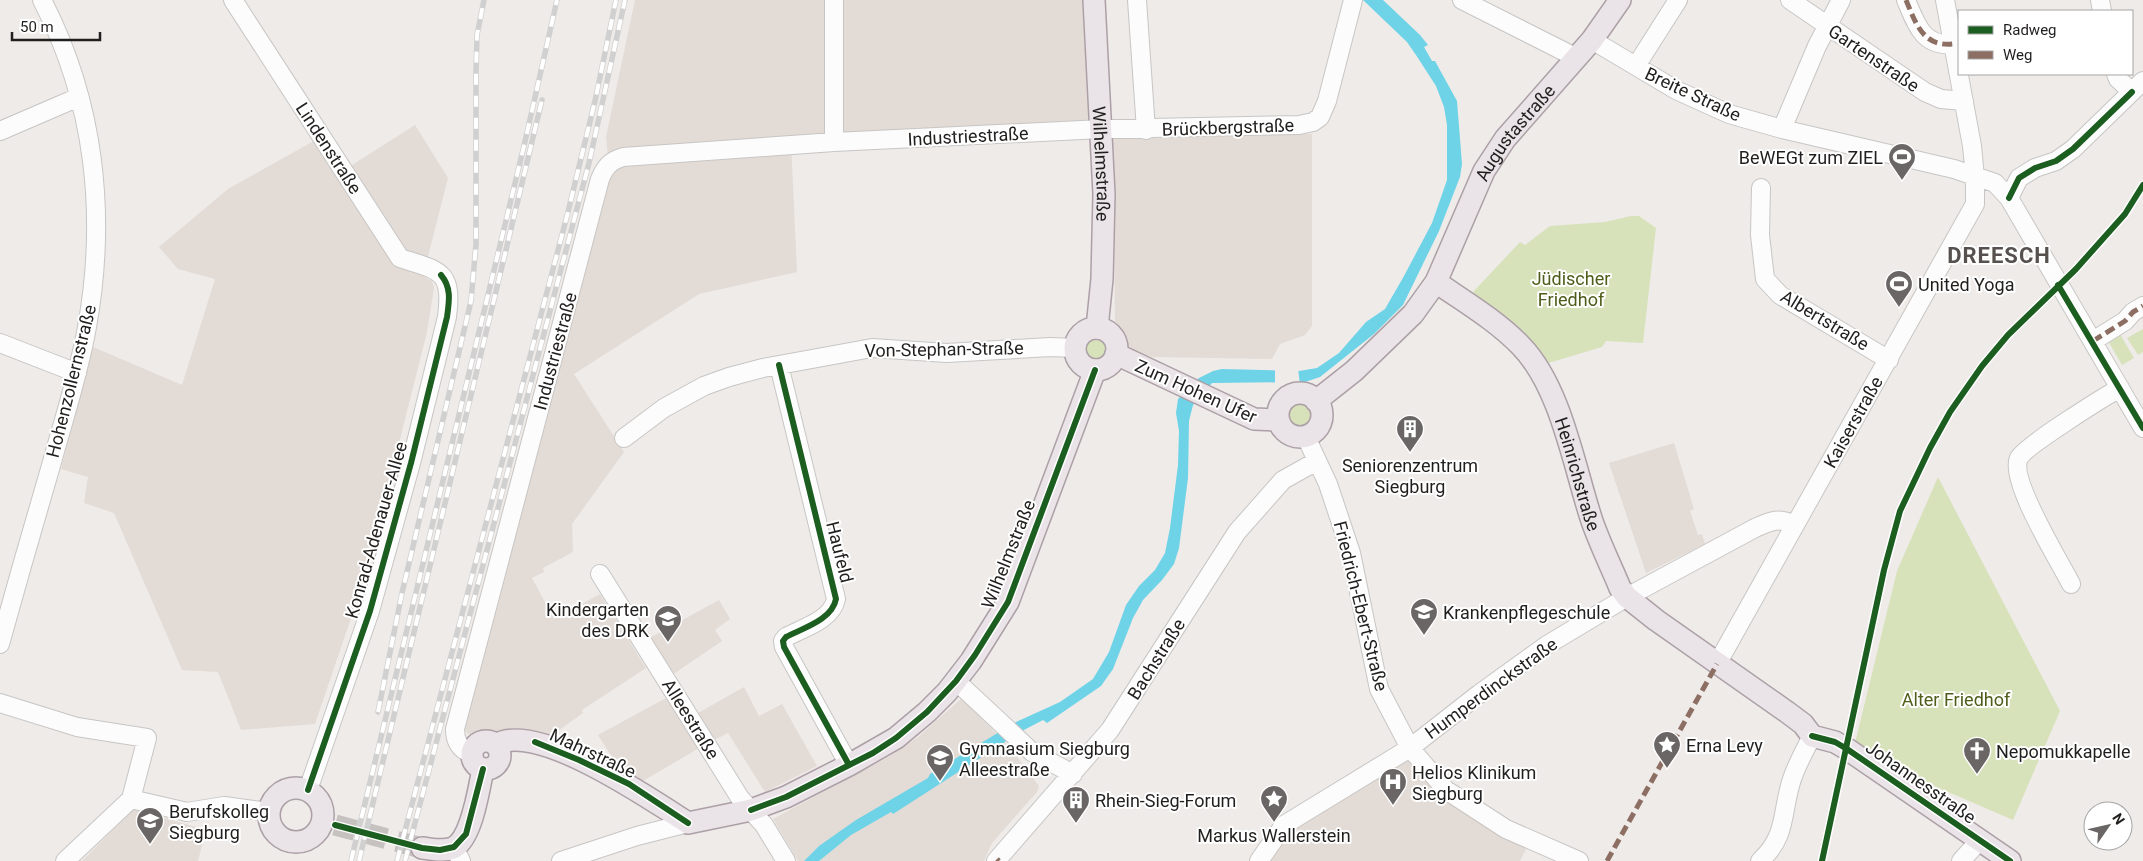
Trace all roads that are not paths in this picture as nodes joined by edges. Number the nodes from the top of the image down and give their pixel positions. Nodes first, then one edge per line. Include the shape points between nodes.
1 (42, 0) edge
2 (233, 0) edge
3 (834, 0) edge
4 (1094, 0) edge
5 (1137, 0) edge
6 (1354, 0) edge
7 (1462, 0) edge
8 (1620, 0) edge
9 (1678, 0) edge
10 (1790, 0) edge
11 (1841, 0) edge
12 (1906, 0) edge
13 (1945, 0) edge
14 (1827, 26) junction
15 (1592, 40) junction
16 (1953, 44) junction
17 (1575, 57) junction
18 (1636, 66) junction
19 (1958, 69) edge
20 (1959, 75) edge
21 (2116, 75) edge
22 (2137, 87) edge
23 (79, 97) junction
24 (1964, 100) junction
25 (1102, 129) junction
26 (1146, 130) junction
27 (1782, 130) junction
28 (0, 131) edge
29 (834, 142) junction
30 (1975, 176) junction
31 (1761, 188) dead end
32 (2009, 198) junction
33 (442, 275) joint
34 (1436, 282) junction
35 (2143, 306) edge
36 (1097, 328) junction
37 (2093, 341) junction
38 (0, 343) edge
39 (1074, 348) junction
40 (1116, 354) junction
41 (1889, 360) junction
42 (779, 365) junction
43 (1095, 370) junction
44 (77, 374) junction
45 (2120, 388) junction
46 (1316, 401) junction
47 (1278, 420) junction
48 (2143, 428) edge
49 (1306, 436) junction
50 (624, 438) dead end
51 (1317, 461) junction
52 (1794, 525) junction
53 (600, 574) dead end
54 (2071, 584) dead end
55 (1627, 597) junction
56 (0, 644) edge
57 (1717, 664) junction
58 (956, 681) junction
59 (0, 703) edge
60 (1812, 736) junction
61 (1410, 748) junction
62 (477, 761) junction
63 (849, 765) junction
64 (1073, 774) junction
65 (308, 790) junction
66 (648, 798) junction
67 (131, 799) junction
68 (751, 810) junction
69 (269, 812) junction
70 (688, 823) junction
71 (637, 836) junction
72 (1979, 841) junction
73 (422, 848) tunnel mouth
74 (296, 852) edge
75 (457, 854) edge
76 (65, 861) edge
77 (562, 861) edge
78 (786, 861) edge
79 (996, 861) edge
80 (1259, 861) edge
81 (1579, 861) edge
82 (1760, 861) edge
83 (1961, 861) edge
84 (2010, 861) edge

1 - 23 street, Hohenzollernstraße via 59,35
2 - 33 street, Lindenstraße via 400,258 435,269
3 - 29 street
4 - 25 main road, Wilhelmstraße
5 - 26 street
6 - 26 street, Brückbergstraße via 1327,101 1320,117 1313,122
7 - 17 street
8 - 15 main road, Augustastraße
9 - 18 street
10 - 14 street, Gartenstraße
11 - 14 street
12 - 16 street via 1914,20 1931,42
13 - 16 street, Kaiserstraße
14 - 24 street, Gartenstraße via 1925,92 1941,99
14 - 27 street
15 - 17 main road, Augustastraße
15 - 18 street, Breite Straße
16 - 19 street, Kaiserstraße
17 - 34 main road, Augustastraße via 1510,131 1484,171
18 - 27 street, Breite Straße via 1676,90 1729,114
20 - 24 street, Kaiserstraße
21 - 22 street via 2118,79
22 - 32 street via 2073,149 2056,161 2019,178
23 - 28 street
23 - 44 street, Hohenzollernstraße via 94,165 97,245 87,328
24 - 30 street, Kaiserstraße
25 - 26 street, Brückbergstraße
25 - 29 street, Industriestraße
25 - 36 main road, Wilhelmstraße via 1103,239
27 - 30 street, Breite Straße
29 - 62 street, Industriestraße via 623,158 613,160 604,169 456,729 457,742
30 - 32 street, Breite Straße via 1995,183
30 - 41 street, Kaiserstraße via 1975,204
31 - 41 street, Albertstraße via 1760,235 1765,279 1780,295
32 - 37 street, Breite Straße
33 - 65 street, Konrad-Adenauer-Allee via 450,296 447,317 411,462 370,611
34 - 46 main road via 1397,331
34 - 55 main road, Heinrichstraße via 1488,318 1522,347 1543,375 1554,399 1593,523 1620,588
35 - 37 street
36 - 39 main road via 1084,331
36 - 40 main road via 1112,336
37 - 45 street, Breite Straße
38 - 44 street
39 - 42 street, Von-Stephan-Straße via 947,353 872,348
39 - 43 main road via 1082,366
40 - 43 main road via 1106,368
40 - 47 main road, Zum Hohen Ufer via 1254,419
41 - 52 street, Kaiserstraße
42 - 50 street, Von-Stephan-Straße via 704,386 664,408
42 - 63 street, Haufeld via 836,599 834,609 786,638 784,647
43 - 58 main road, Wilhelmstraße via 1008,602
44 - 56 street, Hohenzollernstraße
45 - 48 street, Breite Straße
45 - 54 street via 2041,439 2019,458 2017,469 2024,495
46 - 47 main road via 1304,394 1291,395 1282,402
46 - 49 main road via 1321,412 1320,424
47 - 49 main road via 1282,430 1291,436
49 - 51 street, Friedrich-Ebert-Straße
51 - 61 street, Friedrich-Ebert-Straße via 1328,484 1350,553 1379,689
51 - 64 street, Bachstraße via 1283,480 1237,532 1110,730
52 - 55 street, Humperdinckstraße via 1784,520 1766,523
52 - 57 street, Kaiserstraße
53 - 68 street, Alleestraße via 740,798
55 - 57 main road, Heinrichstraße
55 - 61 street, Humperdinckstraße via 1547,646 1478,694
57 - 60 main road via 1803,724
58 - 63 main road, Wilhelmstraße via 927,712 896,738
58 - 64 street via 1032,752
59 - 67 street via 70,725 147,738
60 - 72 main road, Johannesstraße via 1835,742
60 - 82 street via 1792,780 1780,834 1772,850
61 - 80 street, Humperdinckstraße via 1284,825
61 - 81 street, Friedrich-Ebert-Straße via 1446,790 1506,829
62 - 66 main road, Mahrstraße via 490,768 498,763 500,754 496,745 513,739 535,742 621,780
62 - 75 main road via 466,834
63 - 68 main road, Wilhelmstraße via 786,797
64 - 79 street, Bachstraße
65 - 69 main road via 299,787 282,791
65 - 74 main road via 320,800 329,824
66 - 70 main road, Mahrstraße
66 - 71 street, Wilhelmstraße via 654,814 653,822
67 - 69 street via 187,812 224,806
67 - 76 street
68 - 70 main road, Wilhelmstraße
68 - 78 street, Alleestraße
69 - 74 main road via 273,830
70 - 71 street, Wilhelmstraße
71 - 77 street, Wilhelmstraße
72 - 83 street
72 - 84 main road, Johannesstraße
73 - 75 main road

